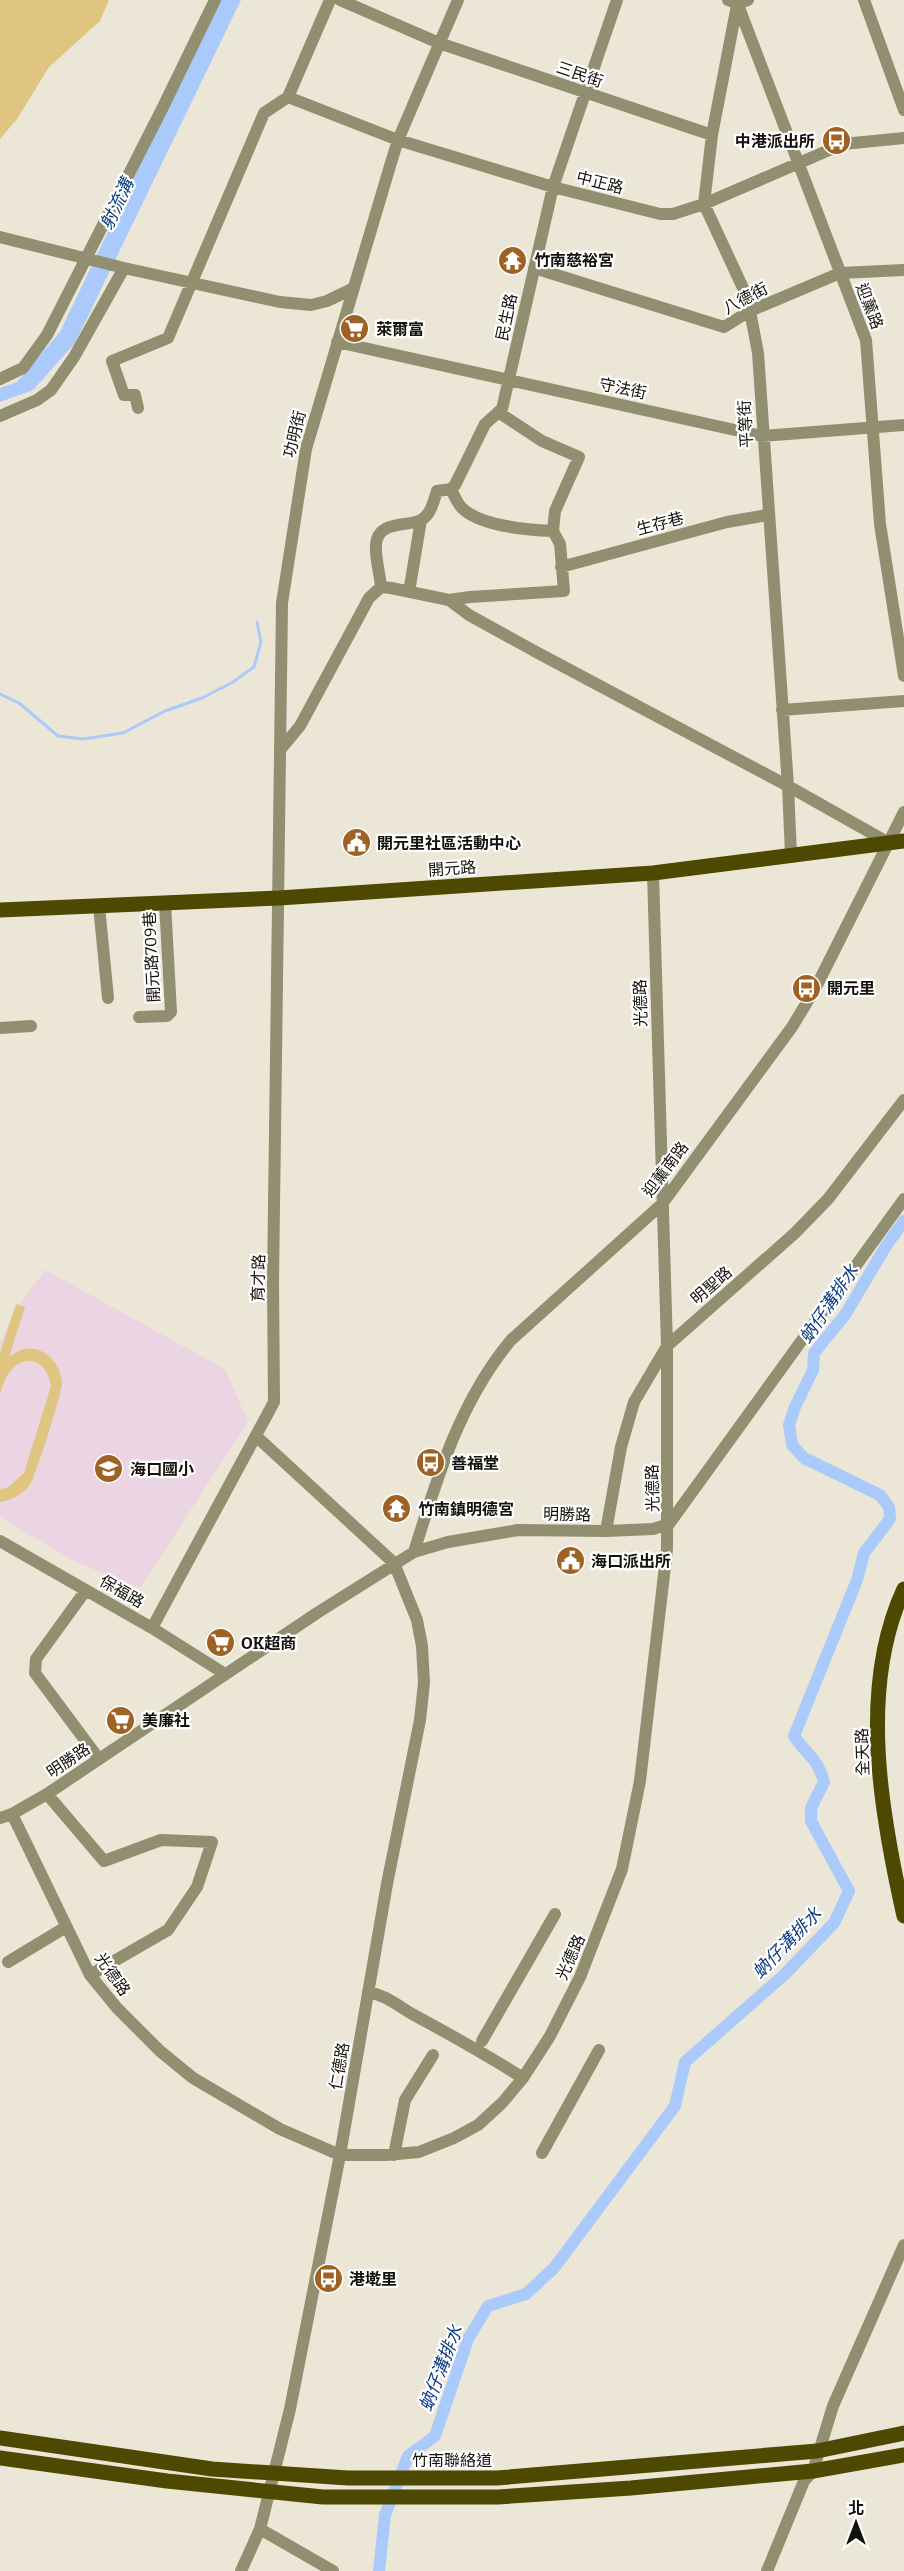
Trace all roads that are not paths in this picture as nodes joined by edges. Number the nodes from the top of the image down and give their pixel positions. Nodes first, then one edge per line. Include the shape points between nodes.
1 (215, 0) edge
2 (330, 0) edge
3 (340, 0) edge
4 (458, 0) edge
5 (617, 0) edge
6 (864, 0) edge
7 (738, 1) edge
8 (439, 43) junction
9 (584, 93) junction
10 (288, 97) junction
11 (904, 110) edge
12 (712, 135) junction
13 (904, 138) edge
14 (398, 140) junction
15 (798, 163) junction
16 (553, 187) junction
17 (704, 204) junction
18 (0, 237) edge
19 (89, 258) junction
20 (122, 267) junction
21 (534, 268) junction
22 (904, 270) edge
23 (840, 273) junction
24 (190, 283) junction
25 (352, 289) junction
26 (750, 310) junction
27 (337, 342) junction
28 (0, 379) edge
29 (510, 380) junction
30 (138, 408) dead end
31 (498, 412) junction
32 (0, 416) edge
33 (904, 425) edge
34 (871, 428) junction
35 (762, 435) junction
36 (451, 489) junction
37 (768, 515) junction
38 (421, 520) junction
39 (553, 531) junction
40 (561, 567) junction
41 (381, 587) junction
42 (409, 592) junction
43 (449, 600) junction
44 (904, 676) edge
45 (904, 701) edge
46 (782, 710) junction
47 (280, 750) junction
48 (788, 786) junction
49 (904, 812) edge
50 (897, 842) edge
51 (791, 855) junction
52 (653, 873) junction
53 (279, 898) junction
54 (165, 903) junction
55 (99, 906) junction
56 (0, 910) edge
57 (108, 998) dead end
58 (139, 1017) dead end
59 (31, 1026) dead end
60 (0, 1028) edge
61 (904, 1100) edge
62 (904, 1199) edge
63 (662, 1204) junction
64 (667, 1346) junction
65 (257, 1437) junction
66 (669, 1524) junction
67 (606, 1531) junction
68 (0, 1541) edge
69 (414, 1552) junction
70 (394, 1563) junction
71 (904, 1589) edge
72 (86, 1590) junction
73 (152, 1628) junction
74 (225, 1674) junction
75 (99, 1759) junction
76 (47, 1794) junction
77 (6, 1816) edge
78 (555, 1914) dead end
79 (904, 1916) edge
80 (66, 1927) junction
81 (8, 1962) dead end
82 (90, 1975) junction
83 (368, 1992) junction
84 (482, 2041) dead end
85 (598, 2050) dead end
86 (433, 2055) dead end
87 (523, 2078) junction
88 (542, 2153) dead end
89 (340, 2155) junction
90 (394, 2155) junction
91 (904, 2245) edge
92 (904, 2433) edge
93 (0, 2438) edge
94 (817, 2451) junction
95 (904, 2455) edge
96 (0, 2458) edge
97 (813, 2471) junction
98 (260, 2529) junction
99 (241, 2571) edge
100 (333, 2571) edge
101 (767, 2571) edge

1 - 19 street
2 - 10 street
3 - 8 street, 三民街
4 - 8 street, 功明街
5 - 9 street, 民生路
6 - 11 street
7 - 12 street
7 - 15 street, 迎薰路
8 - 9 street, 三民街
8 - 14 street, 功明街
9 - 12 street, 三民街
9 - 16 street, 民生路
10 - 14 street, 中正路
10 - 24 street via 264,112
12 - 17 street
13 - 15 street, 中正路 via 843,144
14 - 16 street, 中正路
14 - 25 street, 功明街
15 - 17 street, 中正路
15 - 23 street, 迎薰路
16 - 17 street, 中正路 via 660,214
16 - 21 street, 民生路
17 - 26 street, 平等街
18 - 19 street
19 - 20 street
19 - 28 street via 34,356 23,368
20 - 24 street
20 - 32 street via 74,357 51,390
21 - 26 street, 八德街 via 724,327
21 - 29 street, 民生路
22 - 23 street, 八德街
23 - 26 street, 八德街
23 - 34 street, 迎薰路 via 866,340
24 - 25 street via 311,305
24 - 30 street via 168,338 112,361 124,395 135,394
25 - 27 street, 功明街
26 - 35 street, 平等街 via 758,353
27 - 29 street, 守法街
27 - 47 street, 功明街 via 306,449 288,556 282,603
29 - 31 street, 民生路
29 - 35 street, 守法街
31 - 36 street, 民生路 via 485,424
31 - 39 street via 542,441 579,457 555,511
33 - 34 street, 守法街
34 - 35 street, 守法街
34 - 44 street, 迎薰路 via 880,524
35 - 37 street, 平等街
36 - 38 street, 民生路 via 437,491 430,511
36 - 39 street via 462,509 476,516 515,529
37 - 40 street, 生存巷 via 727,522
37 - 46 street, 平等街
38 - 41 street via 389,526 379,536 376,544
38 - 42 street
39 - 40 street via 560,544
40 - 43 street via 564,591
41 - 42 street
41 - 47 street via 369,598 300,726
42 - 43 street
43 - 48 street via 528,648
45 - 46 street
46 - 48 street, 平等街
47 - 53 street, 功明街
48 - 50 street
48 - 51 street, 平等街
49 - 50 street, 迎薰南路
50 - 51 main road, 開元路
50 - 63 street, 迎薰南路 via 792,1027
51 - 52 main road, 開元路
52 - 53 main road, 開元路
52 - 63 street, 光德路
53 - 54 main road, 開元路
53 - 65 street, 育才路 via 274,1402
54 - 55 main road, 開元路
54 - 58 street, 開元路709巷 via 171,1011 167,1016
55 - 56 main road, 開元路
55 - 57 street
59 - 60 street
61 - 64 street, 明聖路 via 828,1199
62 - 66 street
63 - 64 street, 光德路
63 - 69 street, 迎薰南路 via 511,1340 495,1359 467,1407 444,1459
64 - 66 street, 光德路
64 - 67 street, 明聖路 via 634,1402 621,1447
65 - 70 street
65 - 73 street, 育才路
66 - 67 street, 明勝路 via 653,1529
66 - 87 street, 光德路 via 640,1781 622,1869 580,1977
67 - 69 street, 明勝路 via 518,1530
68 - 72 street, 保福路
69 - 70 street, 明勝路
70 - 74 street, 明勝路
70 - 83 street, 仁德路 via 417,1620 424,1683
71 - 79 main road, 全天路 via 886,1644 878,1695 885,1826
72 - 73 street, 保福路
72 - 75 street via 36,1659 35,1673
73 - 74 street, 保福路
74 - 75 street, 明勝路
75 - 76 street, 明勝路
76 - 77 street, 明勝路
76 - 82 street via 104,1862 161,1840 212,1842 197,1887 168,1930
77 - 80 street, 光德路
78 - 84 street
80 - 81 street
80 - 82 street, 光德路
82 - 89 street, 光德路 via 117,2008 193,2078 280,2128
83 - 87 street via 381,1995 449,2032
83 - 89 street, 仁德路
85 - 88 street
86 - 90 street via 405,2100
87 - 90 street, 光德路 via 478,2125 419,2151
89 - 90 street, 光德路
89 - 98 street, 仁德路 via 290,2409
91 - 94 street
92 - 94 main road, 竹南聯絡道
93 - 94 main road, 竹南聯絡道 via 212,2469 348,2478 497,2478
94 - 97 street
95 - 97 main road
96 - 97 main road via 323,2497 498,2497
97 - 101 street via 804,2481
98 - 99 street, 仁德路
98 - 100 street

